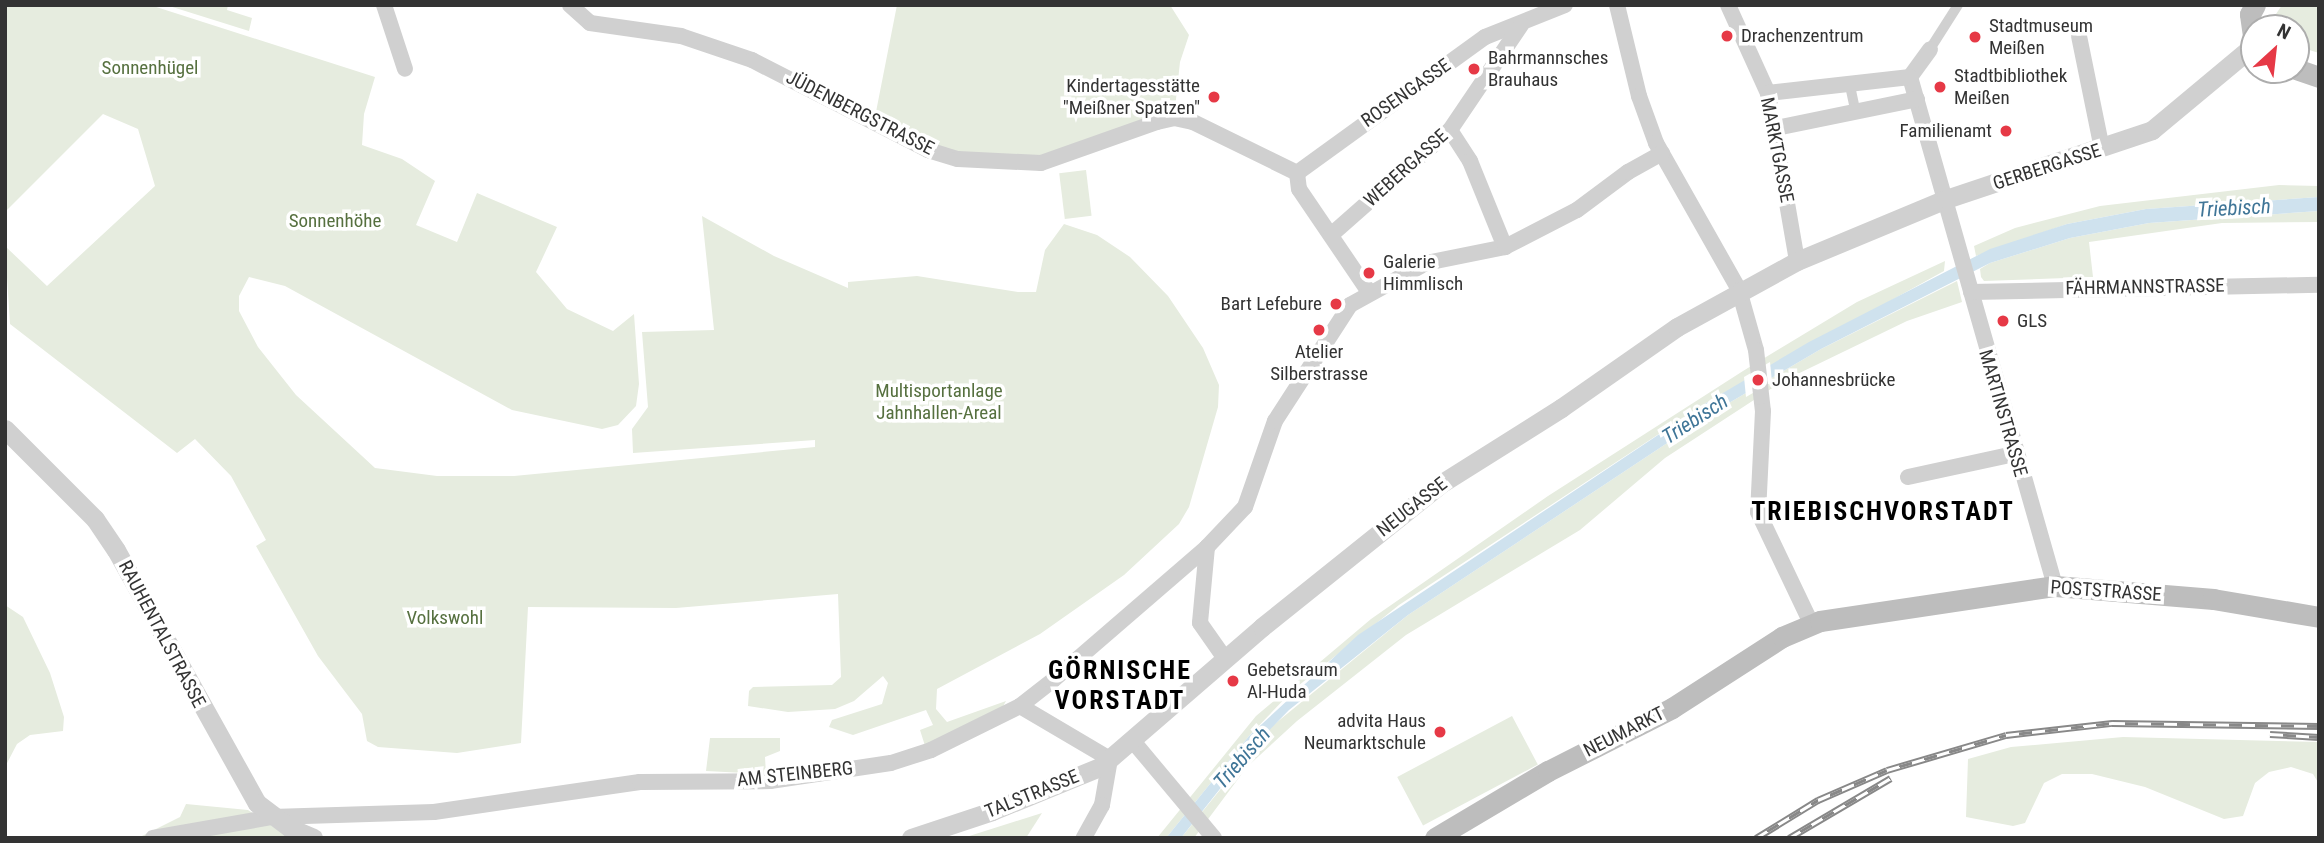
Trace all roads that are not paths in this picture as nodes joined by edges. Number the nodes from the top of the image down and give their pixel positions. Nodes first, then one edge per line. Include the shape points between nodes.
1 (384, 5) edge
2 (570, 5) edge
3 (1565, 5) edge
4 (1617, 5) edge
5 (1728, 5) edge
6 (1958, 5) edge
7 (1521, 25) junction
8 (2079, 36) dead end
9 (1930, 49) joint
10 (2240, 56) edge
11 (404, 69) dead end
12 (1910, 77) junction
13 (1850, 81) junction
14 (1768, 93) junction
15 (1917, 99) junction
16 (1856, 113) junction
17 (1776, 128) junction
18 (1450, 130) junction
19 (2102, 149) junction
20 (1662, 153) junction
21 (1297, 173) junction
22 (1946, 199) junction
23 (1331, 235) junction
24 (1505, 247) junction
25 (1797, 261) junction
26 (2319, 285) edge
27 (1971, 286) junction
28 (1739, 290) junction
29 (1364, 300) junction
30 (5, 429) edge
31 (2014, 454) junction
32 (1908, 478) dead end
33 (1207, 547) junction
34 (2055, 586) junction
35 (2319, 617) edge
36 (1811, 623) junction
37 (1226, 660) junction
38 (1020, 706) junction
39 (1132, 740) junction
40 (1110, 759) junction
41 (272, 817) junction
42 (1209, 831) edge
43 (153, 838) edge
44 (313, 838) edge
45 (911, 838) edge
46 (1084, 838) edge
47 (1435, 838) edge

1 - 11 street
2 - 21 street, JÜDENBERGSTRASSE via 590,23 681,36 752,60 928,150 958,159 1041,163 1174,118 1213,130
3 - 7 street, ROSENGASSE
4 - 20 street via 1639,96
5 - 14 street, MARKTGASSE via 1730,19
6 - 9 street
7 - 18 street, WEBERGASSE
7 - 21 street, ROSENGASSE via 1485,37
8 - 19 street
9 - 12 street
10 - 19 street, GERBERGASSE via 2152,130
12 - 13 street
12 - 15 street
13 - 14 street
13 - 16 street
14 - 17 street, MARKTGASSE
15 - 16 street
15 - 22 street
16 - 17 street
17 - 25 street, MARKTGASSE
18 - 23 street, WEBERGASSE
18 - 24 street via 1470,161
19 - 22 street, GERBERGASSE
20 - 24 street via 1577,209
20 - 28 street
21 - 23 street via 1299,189
22 - 25 street, GERBERGASSE
22 - 27 street, MARTINSTRASSE
23 - 29 street
24 - 29 street via 1426,263
25 - 28 street, NEUGASSE
26 - 27 street, FÄHRMANNSTRASSE
27 - 31 street, MARTINSTRASSE
28 - 36 street via 1761,396 1758,512
28 - 37 street, NEUGASSE via 1450,477
29 - 33 street, AM STEINBERG via 1350,305 1272,429 1245,507
30 - 41 street, RAUHENTALSTRASSE via 95,519 143,594 242,782
31 - 32 street
31 - 34 street, MARTINSTRASSE
33 - 37 street via 1200,623
33 - 38 street, AM STEINBERG
34 - 35 main road, POSTSTRASSE via 2213,599
34 - 36 main road, POSTSTRASSE
36 - 47 main road, NEUMARKT via 1672,708 1548,771
37 - 39 street, NEUGASSE
38 - 40 street
38 - 41 street, AM STEINBERG via 931,750 891,763 783,779 640,782 434,812
39 - 40 street, NEUGASSE
39 - 42 street
40 - 45 street, TALSTRASSE via 1031,796
40 - 46 street via 1101,805
41 - 43 street
41 - 44 street, RAUHENTALSTRASSE

